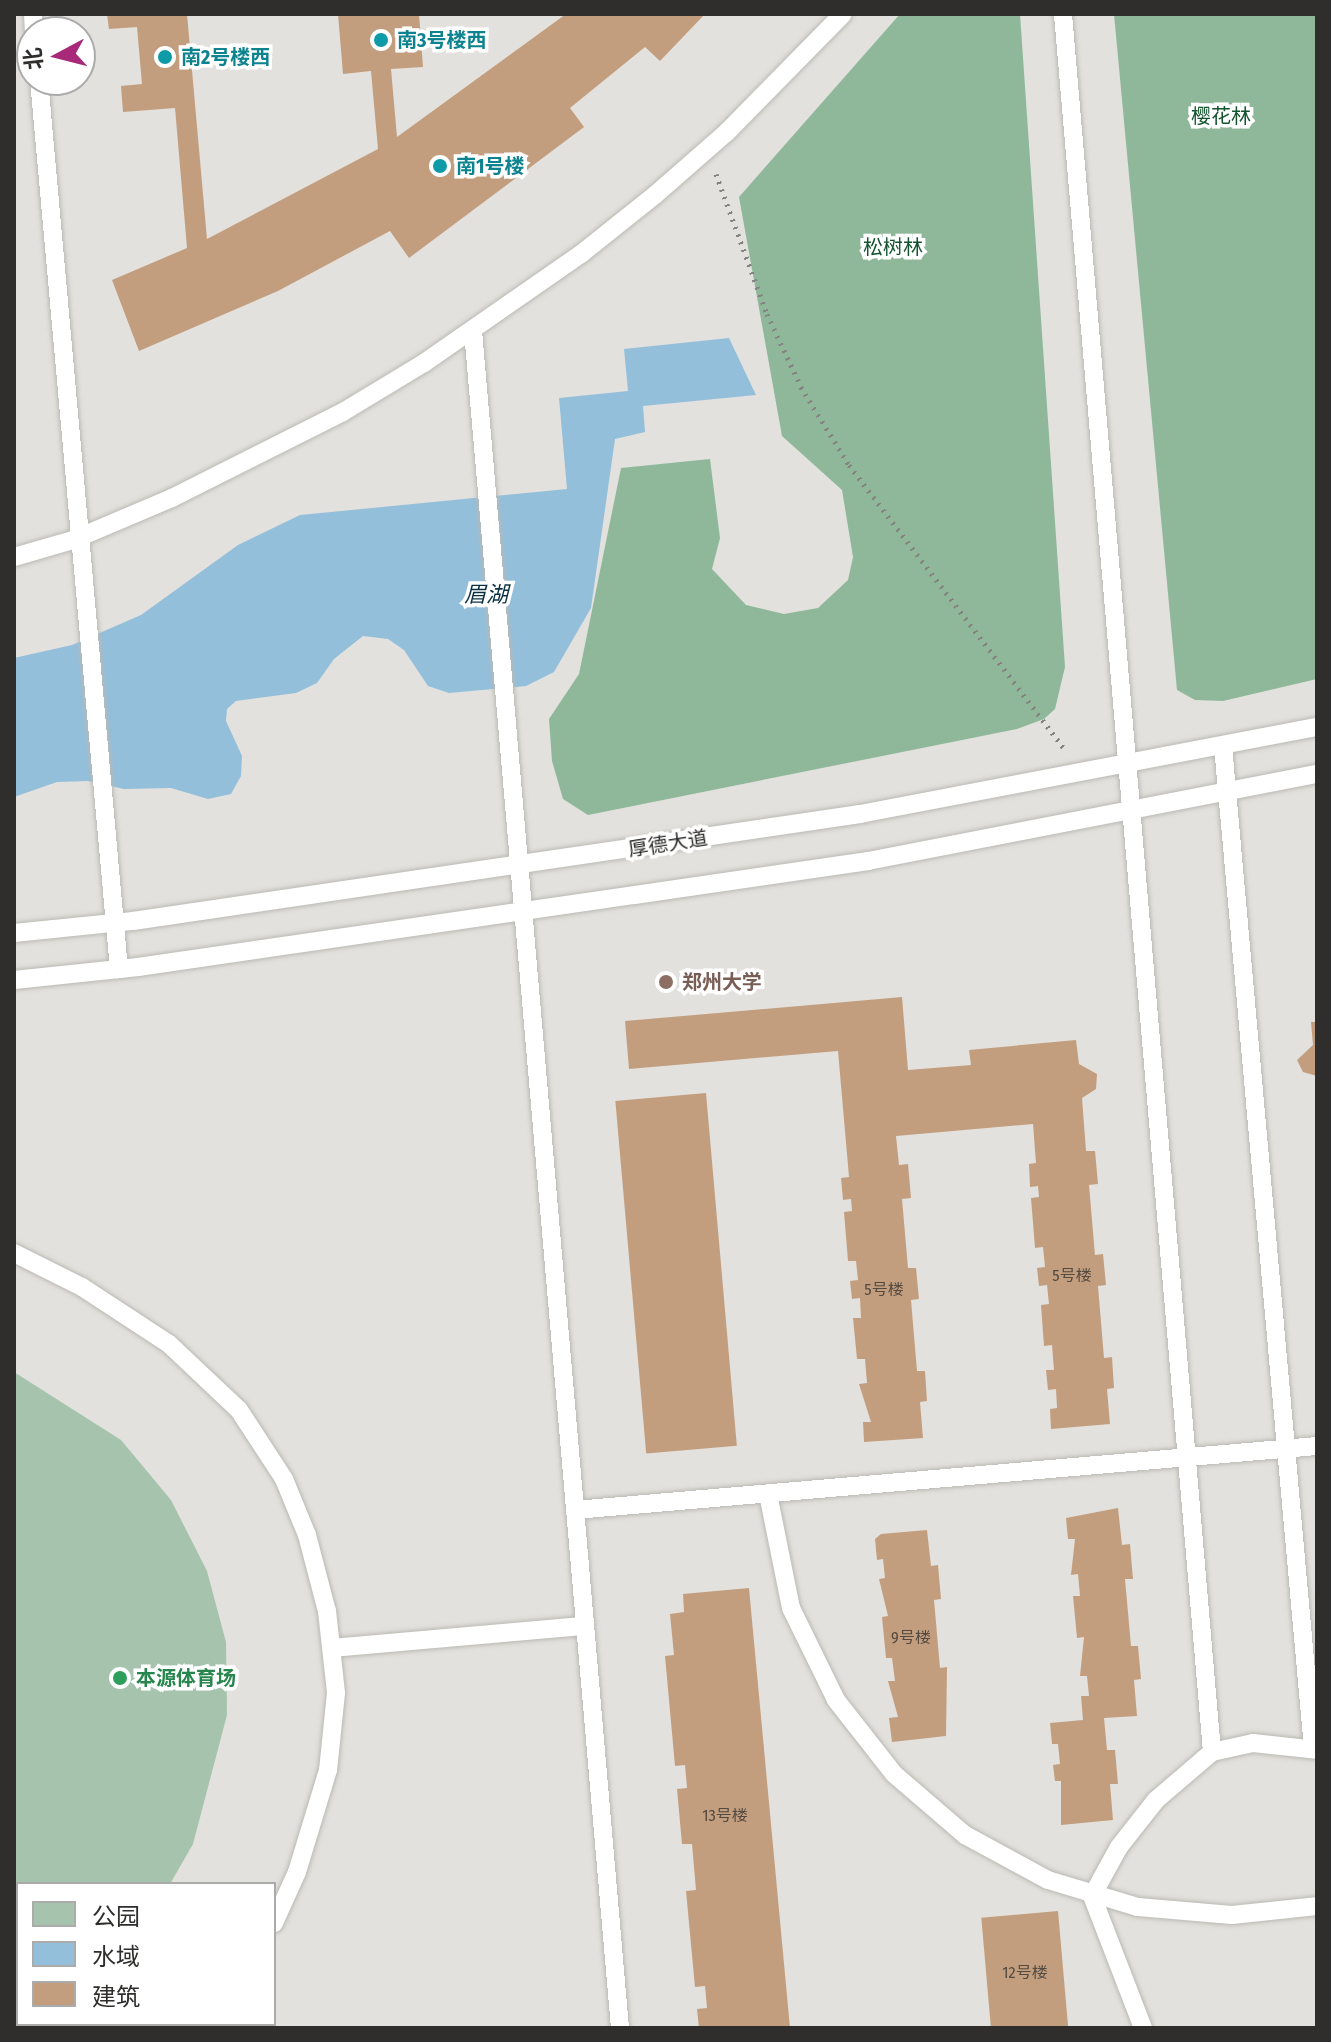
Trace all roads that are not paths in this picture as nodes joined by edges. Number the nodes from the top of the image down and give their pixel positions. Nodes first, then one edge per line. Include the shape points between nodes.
1 (843, 14) edge
2 (1063, 14) edge
3 (40, 96) edge
4 (473, 331) junction
5 (80, 537) junction
6 (14, 557) edge
7 (1317, 727) edge
8 (1223, 746) junction
9 (1127, 764) junction
10 (1317, 774) edge
11 (1227, 793) junction
12 (1131, 811) junction
13 (520, 866) junction
14 (524, 913) junction
15 (115, 923) junction
16 (14, 933) edge
17 (119, 969) junction
18 (14, 980) edge
19 (14, 1253) edge
20 (1317, 1446) edge
21 (1286, 1449) junction
22 (1187, 1457) junction
23 (768, 1494) junction
24 (575, 1510) junction
25 (585, 1626) junction
26 (332, 1648) junction
27 (1315, 1749) edge
28 (1212, 1752) junction
29 (1092, 1896) junction
30 (1317, 1906) edge
31 (276, 1919) edge
32 (620, 2028) edge
33 (1143, 2028) edge

1 - 4 lane via 708,148 581,254
2 - 9 lane
3 - 5 lane
4 - 5 lane via 259,457
4 - 13 lane
5 - 6 lane
5 - 15 lane
7 - 8 lane, 厚德大道
8 - 9 lane, 厚德大道
8 - 11 lane
9 - 12 lane
9 - 13 lane, 厚德大道 via 860,814
10 - 11 lane
11 - 12 lane
11 - 21 lane
12 - 14 lane via 868,861
12 - 22 lane
13 - 14 lane
13 - 15 lane, 厚德大道
14 - 17 lane
14 - 24 lane
15 - 16 lane, 厚德大道
15 - 17 lane
17 - 18 lane
19 - 26 lane via 82,1287 169,1344 239,1410 284,1479 307,1535
20 - 21 lane
21 - 22 lane
21 - 27 lane
22 - 23 lane
22 - 28 lane
23 - 24 lane
23 - 29 lane via 791,1608 836,1700 863,1738 928,1807 965,1835 1005,1860
24 - 25 lane
25 - 26 lane
25 - 32 lane
26 - 31 lane via 336,1693 328,1770 297,1872
27 - 28 lane via 1253,1743
28 - 29 lane via 1156,1800 1119,1847
29 - 30 lane via 1185,1914
29 - 33 lane

